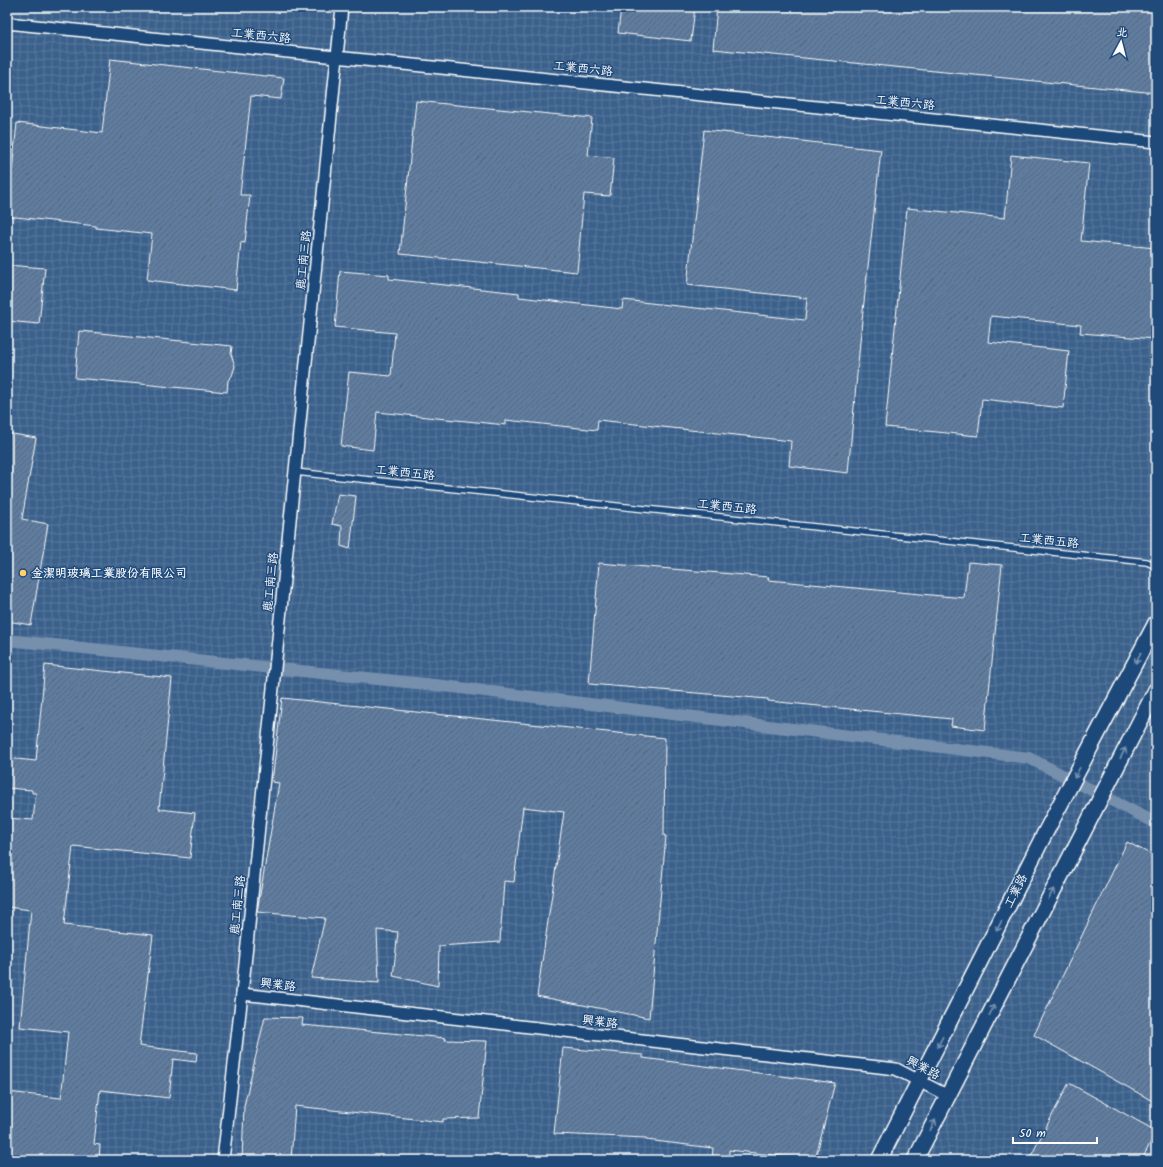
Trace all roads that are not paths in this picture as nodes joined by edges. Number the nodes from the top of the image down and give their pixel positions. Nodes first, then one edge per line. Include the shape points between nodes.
1 (342, 7) edge
2 (7, 23) edge
3 (337, 57) junction
4 (1156, 142) edge
5 (295, 472) junction
6 (1156, 566) edge
7 (1156, 623) edge
8 (1156, 690) edge
9 (242, 994) junction
10 (920, 1081) junction
11 (948, 1096) junction
12 (223, 1160) edge
13 (879, 1160) edge
14 (915, 1160) edge

1 - 3 street, 鹿工南三路
2 - 3 street, 工業西六路
3 - 4 street, 工業西六路
3 - 5 street, 鹿工南三路
5 - 6 lane, 工業西五路 via 1139,561
5 - 9 street, 鹿工南三路
7 -> 10 street, 工業路 via 1044,835
11 -> 8 street
9 - 10 street, 興業路 via 896,1069
9 - 12 street, 鹿工南三路
10 - 11 street, 興業路
10 - 13 street, 工業路
14 -> 11 street

